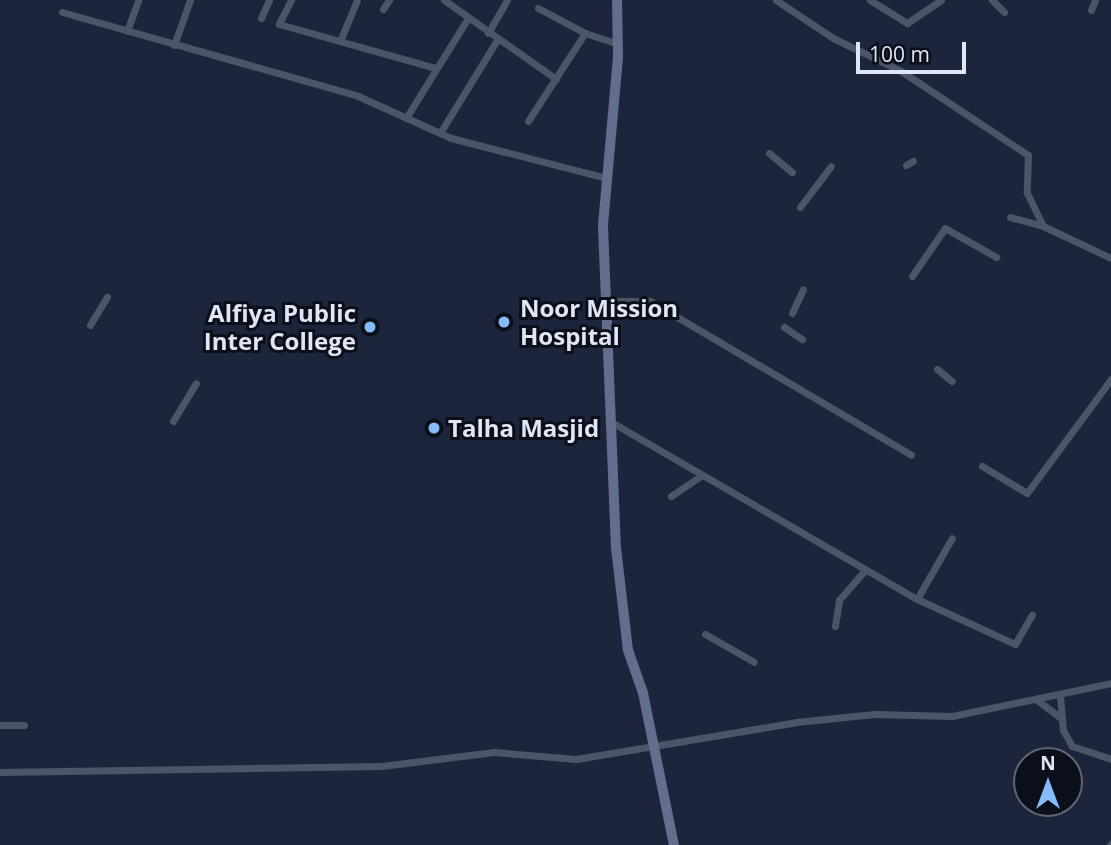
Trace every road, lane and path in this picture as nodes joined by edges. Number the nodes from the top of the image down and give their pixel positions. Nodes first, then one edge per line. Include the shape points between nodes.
1 (138, 0) edge
2 (190, 0) edge
3 (269, 0) edge
4 (290, 0) edge
5 (357, 0) edge
6 (389, 0) edge
7 (444, 0) edge
8 (507, 0) edge
9 (617, 0) edge
10 (776, 0) edge
11 (870, 0) edge
12 (941, 0) edge
13 (992, 0) edge
14 (1095, 0) edge
15 (538, 8) dead end
16 (383, 9) dead end
17 (1091, 10) dead end
18 (62, 12) dead end
19 (1004, 12) dead end
20 (261, 18) dead end
21 (468, 18) junction
22 (127, 31) junction
23 (488, 33) junction
24 (584, 33) junction
25 (497, 40) junction
26 (340, 41) junction
27 (618, 44) junction
28 (174, 45) junction
29 (436, 68) junction
30 (556, 79) junction
31 (406, 118) junction
32 (527, 121) dead end
33 (440, 133) junction
34 (769, 153) dead end
35 (831, 166) dead end
36 (792, 172) dead end
37 (607, 177) junction
38 (800, 207) dead end
39 (1010, 217) dead end
40 (1043, 226) junction
41 (996, 257) dead end
42 (1111, 258) edge
43 (912, 276) dead end
44 (803, 289) dead end
45 (107, 297) dead end
46 (606, 301) junction
47 (792, 313) dead end
48 (90, 325) dead end
49 (784, 327) dead end
50 (802, 339) dead end
51 (937, 369) dead end
52 (1111, 379) edge
53 (952, 382) dead end
54 (196, 383) dead end
55 (173, 421) dead end
56 (612, 423) junction
57 (911, 456) dead end
58 (982, 466) dead end
59 (701, 475) junction
60 (671, 496) dead end
61 (953, 538) dead end
62 (865, 570) junction
63 (917, 599) junction
64 (1032, 614) dead end
65 (835, 626) dead end
66 (705, 634) dead end
67 (754, 662) dead end
68 (1111, 683) edge
69 (1060, 696) junction
70 (1037, 700) junction
71 (1062, 719) junction
72 (0, 725) edge
73 (24, 725) dead end
74 (654, 746) junction
75 (1111, 760) edge
76 (0, 772) edge
77 (674, 845) edge

1 - 22 street
2 - 28 street
3 - 20 street
4 - 26 street via 279,24
5 - 26 street
6 - 16 street
7 - 21 street
8 - 23 street
9 - 27 street
10 - 40 street via 832,38 901,71 1028,155 1027,192
11 - 12 street via 907,23
13 - 19 street
14 - 17 street
15 - 24 street
18 - 22 street
21 - 23 street
21 - 29 street
22 - 28 street
23 - 25 street
24 - 27 street
24 - 30 street
25 - 30 street
25 - 33 street
26 - 29 street
27 - 37 street
28 - 31 street via 358,96
29 - 31 street
30 - 32 street
31 - 33 street
33 - 37 street
34 - 36 street
35 - 38 street
37 - 46 street via 603,226
39 - 40 street
40 - 42 street
41 - 43 street via 945,228
44 - 47 street
45 - 48 street
46 - 56 street
46 - 57 street via 650,301
49 - 50 street
51 - 53 street
52 - 58 street via 1027,493
54 - 55 street
56 - 59 street
56 - 74 street via 621,609
59 - 60 street
59 - 62 street
61 - 63 street
62 - 63 street
62 - 65 street via 839,600
63 - 64 street via 1015,644
66 - 67 street
68 - 69 street
69 - 70 street
69 - 71 street
70 - 71 street
70 - 74 street via 952,716 875,714 737,729
71 - 75 street via 1072,746
72 - 73 street
74 - 76 street via 576,759 494,752 382,766
74 - 77 street

